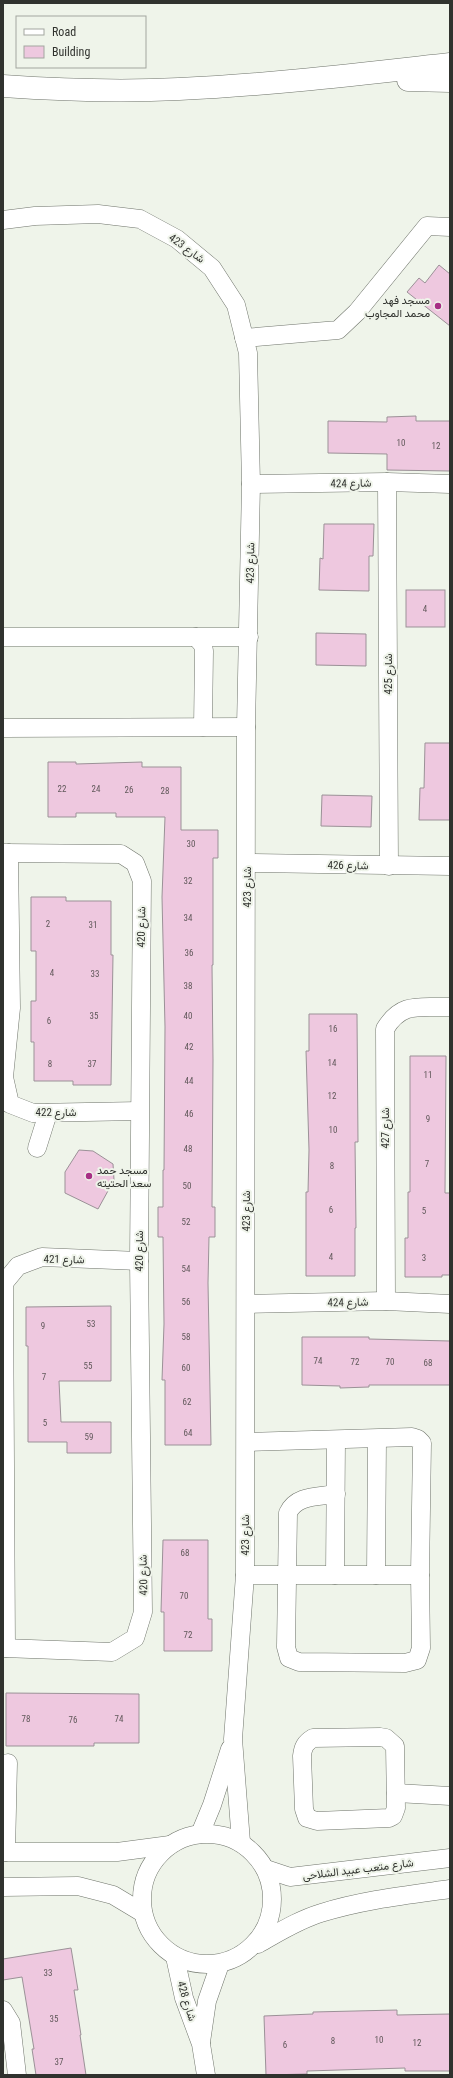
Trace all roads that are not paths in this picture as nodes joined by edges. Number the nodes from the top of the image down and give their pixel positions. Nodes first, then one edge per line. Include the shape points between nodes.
1 (450, 64) edge
2 (335, 77) junction
3 (450, 81) edge
4 (3, 86) edge
5 (3, 220) edge
6 (450, 227) edge
7 (244, 338) junction
8 (387, 482) junction
9 (251, 484) junction
10 (450, 484) edge
11 (3, 637) edge
12 (196, 637) junction
13 (249, 637) junction
14 (203, 727) junction
15 (246, 727) junction
16 (3, 728) edge
17 (6, 853) edge
18 (247, 863) junction
19 (389, 866) junction
20 (450, 866) edge
21 (450, 1007) edge
22 (139, 1111) junction
23 (139, 1261) junction
24 (386, 1301) junction
25 (246, 1304) junction
26 (450, 1304) edge
27 (377, 1439) junction
28 (336, 1440) junction
29 (246, 1442) junction
30 (336, 1494) junction
31 (245, 1575) junction
32 (287, 1575) junction
33 (335, 1575) junction
34 (376, 1575) junction
35 (420, 1575) junction
36 (4, 1648) edge
37 (233, 1739) junction
38 (8, 1763) dead end
39 (396, 1793) junction
40 (450, 1796) edge
41 (200, 1834) junction
42 (241, 1842) junction
43 (170, 1845) junction
44 (5, 1852) edge
45 (450, 1858) edge
46 (266, 1869) junction
47 (3, 1887) edge
48 (450, 1888) edge
49 (143, 1913) junction
50 (253, 1946) junction
51 (175, 1957) junction
52 (220, 1964) junction
53 (3, 2010) edge
54 (201, 2044) junction
55 (17, 2075) edge
56 (206, 2075) edge

1 - 2 main road
2 - 3 main road
2 - 4 main road via 177,90 71,90
5 - 7 street, شارع 423 via 98,214 140,219 177,239 212,268 236,305
6 - 7 street via 428,226 357,312 338,330
7 - 9 street, شارع 423 via 248,353
8 - 9 street, شارع 424
8 - 10 street, شارع 424
8 - 19 street, شارع 425
9 - 13 street, شارع 423
11 - 12 street
12 - 13 street
12 - 14 street via 203,645 204,651
13 - 15 street, شارع 423
14 - 15 street
14 - 16 street
15 - 18 street, شارع 423
17 - 22 street, شارع 420 via 121,854 135,863 142,881
17 - 22 street, شارع 422 via 11,1008 4,1077 10,1104 41,1113
18 - 19 street, شارع 426
18 - 25 street, شارع 423
19 - 20 street, شارع 426
21 - 24 street, شارع 427 via 405,1009 392,1017 385,1029
22 - 23 street, شارع 420
23 - 36 street, شارع 421 via 42,1257 18,1266 4,1283
23 - 36 street, شارع 420 via 143,1612 135,1638 112,1652
24 - 25 street, شارع 424
24 - 26 street, شارع 424
25 - 29 street, شارع 423
27 - 28 street
27 - 34 street
27 - 35 street via 412,1438 422,1443
28 - 29 street
28 - 30 street
29 - 31 street, شارع 423
30 - 32 street via 300,1500 291,1507 288,1513
30 - 33 street
31 - 32 street
31 - 37 street, شارع 423
32 - 33 street
32 - 35 street via 286,1647 289,1658 299,1662 405,1663 417,1660 420,1654
33 - 34 street
34 - 35 street
37 - 41 street, شارع 423
37 - 42 street, شارع 423
38 - 44 street
39 - 39 street via 395,1746 386,1738 313,1738 306,1742 303,1748 304,1814 312,1821 389,1818 396,1813
39 - 40 street
41 - 42 street via 221,1835
41 - 43 street
42 - 46 street via 255,1854
43 - 44 street via 117,1852
43 - 49 street via 156,1858 146,1875 142,1894
45 - 46 street, شارع متعب عبيد الشلاحى via 290,1877
46 - 50 street via 273,1890 272,1911 265,1932
47 - 49 street via 78,1886 113,1894
48 - 50 street via 388,1897 320,1913 289,1926
49 - 51 street via 153,1936
50 - 52 street via 238,1957
51 - 52 street via 189,1963
51 - 54 street, شارع 428 via 184,1998
52 - 54 street, شارع 428 via 207,2001
53 - 55 street via 11,2024
54 - 56 street, شارع 428

